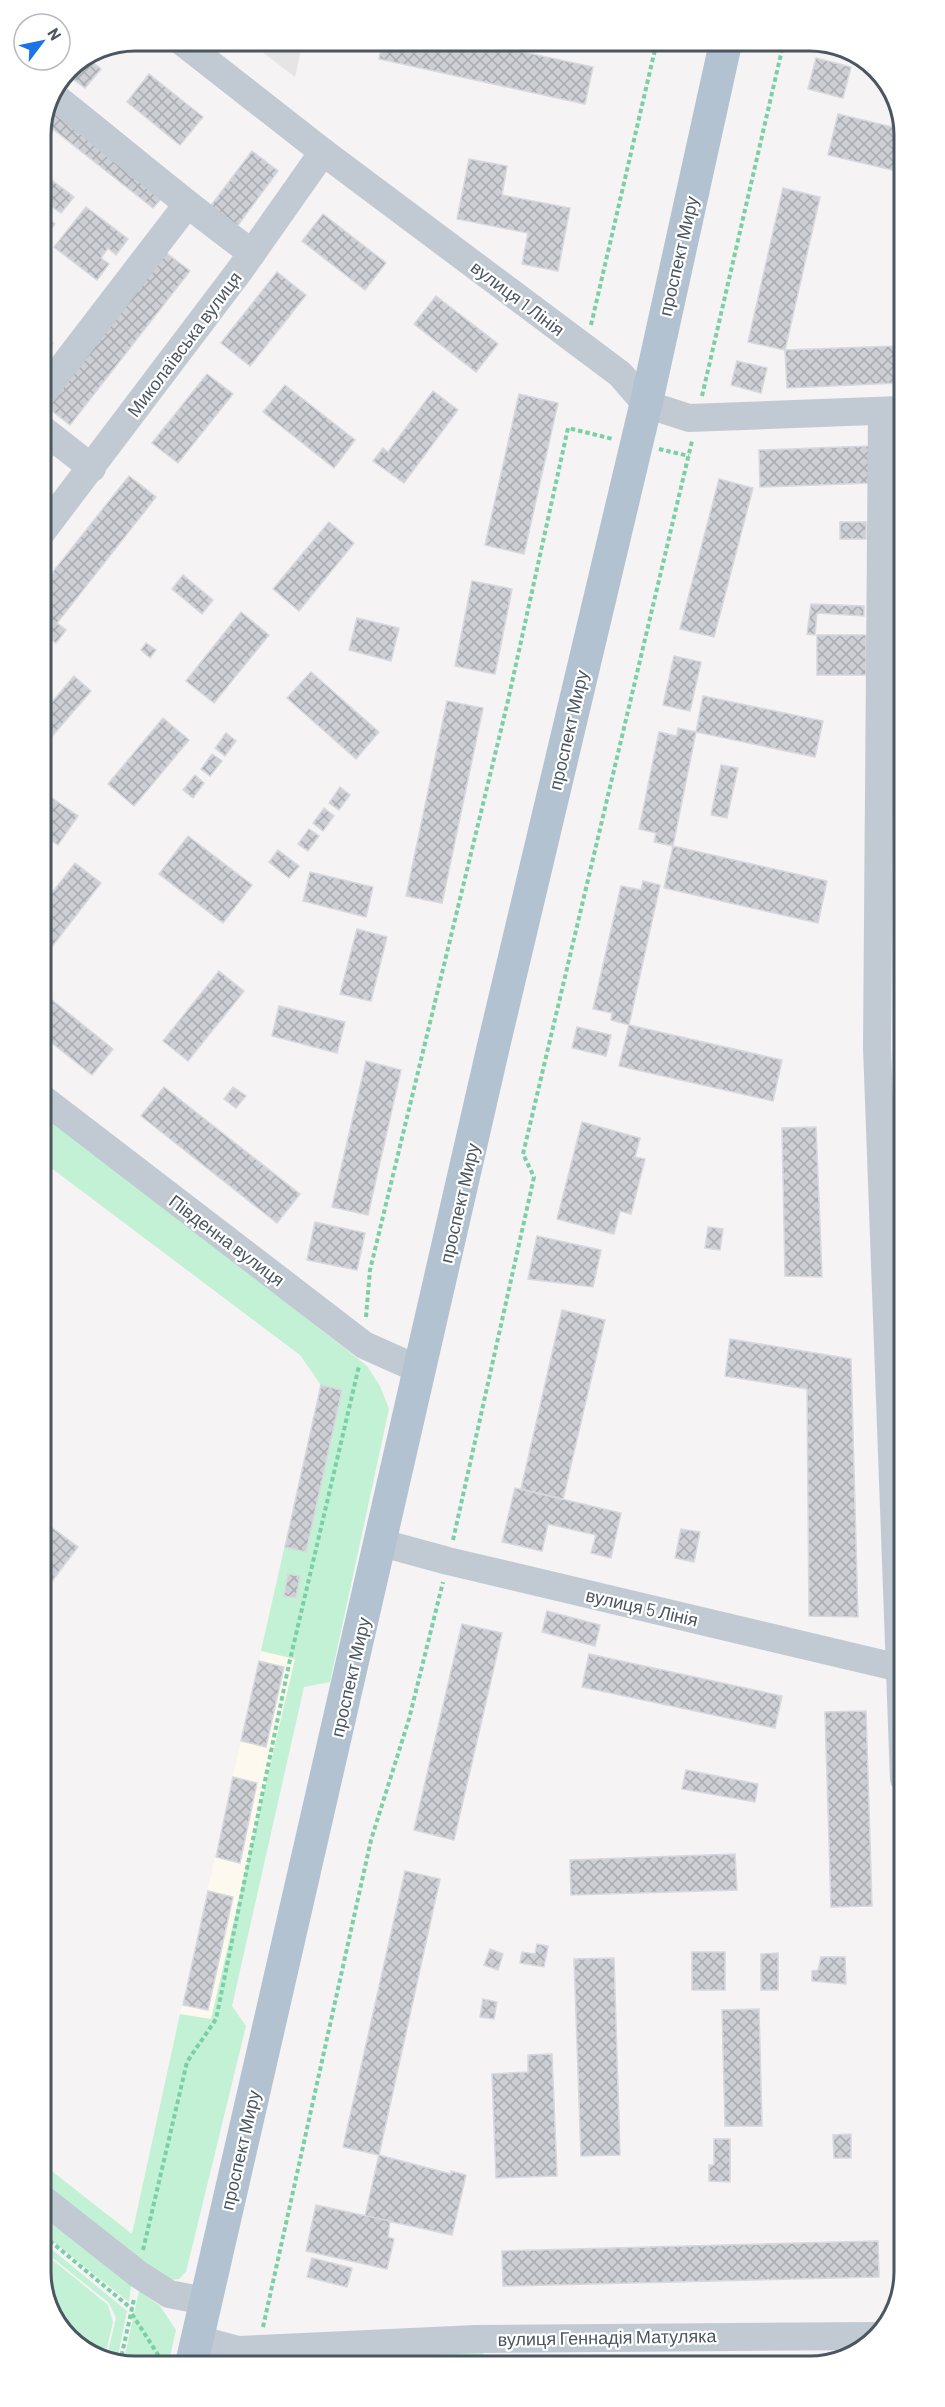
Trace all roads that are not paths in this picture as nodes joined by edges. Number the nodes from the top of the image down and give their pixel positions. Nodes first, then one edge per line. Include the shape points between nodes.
1 (196, 51) edge
2 (724, 51) edge
3 (59, 100) edge
4 (324, 152) junction
5 (186, 206) junction
6 (252, 253) junction
7 (51, 382) edge
8 (646, 404) junction
9 (892, 411) edge
10 (51, 436) edge
11 (92, 468) junction
12 (51, 520) edge
13 (890, 1046) edge
14 (51, 1105) edge
15 (894, 1293) edge
16 (420, 1370) junction
17 (382, 1543) junction
18 (894, 1666) edge
19 (51, 2206) edge
20 (205, 2301) junction
21 (864, 2336) edge
22 (183, 2355) edge

1 - 4 street, вулиця 1 Лінія
2 - 8 main road, проспект Миру
3 - 5 street
4 - 6 street, Миколаївська вулиця
4 - 8 street, вулиця 1 Лінія via 620,374
5 - 6 street
5 - 7 street
6 - 11 street, Миколаївська вулиця
8 - 9 street via 689,418
8 - 16 main road, проспект Миру
9 - 13 street
10 - 11 street
11 - 12 street, Миколаївська вулиця
13 - 15 street
14 - 16 street, Південна вулиця via 364,1344
16 - 17 main road, проспект Миру
17 - 18 street, вулиця 5 Лінія via 448,1562
17 - 20 main road, проспект Миру
19 - 20 street via 138,2274 170,2294
20 - 22 main road, проспект Миру
21 - 22 street, вулиця Геннадія Матуляка via 476,2339

